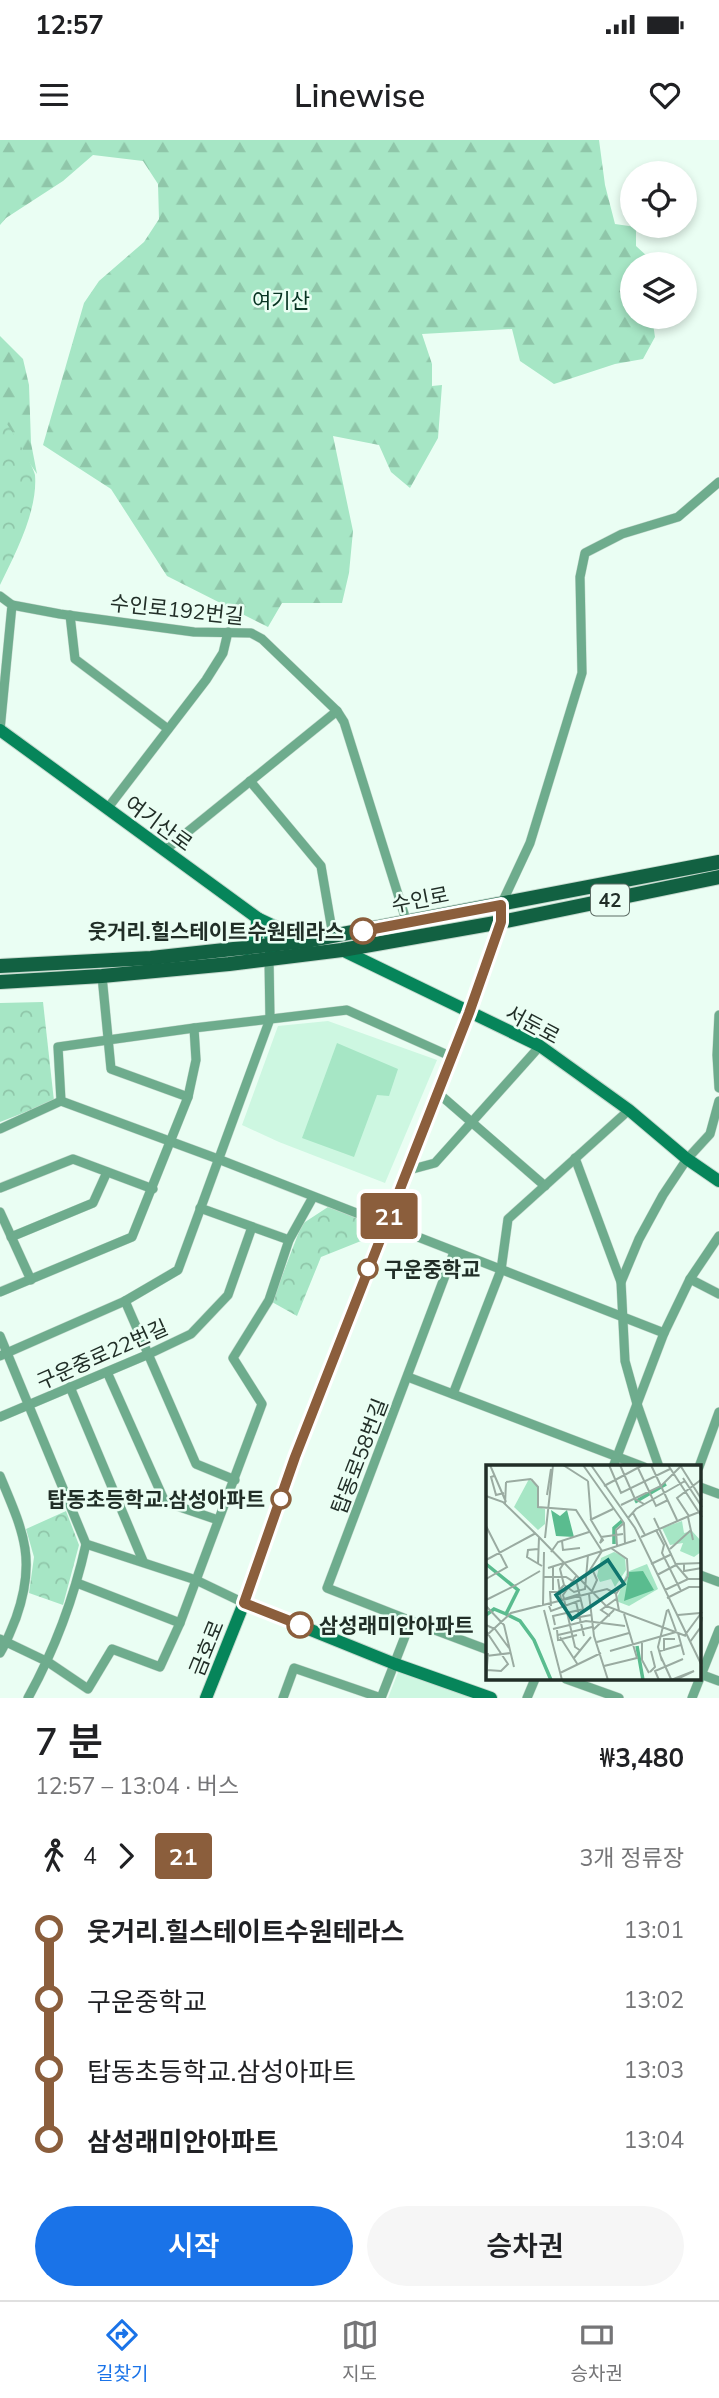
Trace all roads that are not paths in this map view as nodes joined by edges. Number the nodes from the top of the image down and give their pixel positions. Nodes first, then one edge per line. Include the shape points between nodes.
1 (719, 482) edge
2 (0, 596) edge
3 (12, 606) junction
4 (70, 615) junction
5 (228, 632) junction
6 (337, 711) junction
7 (169, 729) junction
8 (0, 730) edge
9 (250, 781) junction
10 (107, 809) junction
11 (164, 851) junction
12 (719, 862) edge
13 (719, 877) edge
14 (501, 905) junction
15 (257, 918) junction
16 (501, 922) junction
17 (407, 923) junction
18 (333, 936) junction
19 (306, 941) junction
20 (247, 949) junction
21 (342, 950) junction
22 (271, 953) junction
23 (0, 966) edge
24 (102, 976) junction
25 (0, 982) edge
26 (469, 1013) junction
27 (719, 1014) edge
28 (270, 1018) junction
29 (194, 1028) junction
30 (108, 1039) junction
31 (540, 1046) junction
32 (450, 1056) junction
33 (719, 1088) edge
34 (438, 1093) junction
35 (188, 1097) junction
36 (61, 1101) junction
37 (719, 1101) edge
38 (629, 1110) junction
39 (472, 1122) junction
40 (0, 1129) edge
41 (171, 1143) junction
42 (575, 1158) junction
43 (218, 1159) junction
44 (687, 1159) junction
45 (409, 1170) junction
46 (107, 1172) junction
47 (719, 1181) edge
48 (545, 1186) junction
49 (0, 1188) edge
50 (153, 1189) junction
51 (313, 1197) junction
52 (200, 1208) junction
53 (0, 1212) edge
54 (385, 1226) junction
55 (252, 1227) junction
56 (719, 1236) edge
57 (11, 1237) junction
58 (289, 1240) junction
59 (454, 1252) junction
60 (501, 1270) junction
61 (690, 1279) junction
62 (31, 1280) junction
63 (621, 1282) junction
64 (0, 1292) edge
65 (719, 1294) edge
66 (125, 1301) junction
67 (623, 1317) junction
68 (664, 1333) junction
69 (0, 1336) edge
70 (149, 1354) junction
71 (3, 1355) edge
72 (107, 1372) junction
73 (408, 1377) junction
74 (70, 1387) junction
75 (453, 1394) junction
76 (637, 1404) junction
77 (27, 1406) junction
78 (719, 1412) edge
79 (0, 1417) edge
80 (617, 1457) junction
81 (614, 1465) edge
82 (639, 1465) edge
83 (658, 1465) edge
84 (700, 1465) edge
85 (0, 1476) edge
86 (235, 1480) junction
87 (702, 1488) edge
88 (719, 1494) edge
89 (219, 1520) junction
90 (86, 1544) junction
91 (143, 1561) junction
92 (702, 1576) edge
93 (196, 1580) junction
94 (719, 1582) edge
95 (77, 1583) junction
96 (244, 1603) junction
97 (411, 1621) junction
98 (180, 1623) junction
99 (719, 1630) edge
100 (3, 1641) edge
101 (486, 1649) edge
102 (0, 1653) edge
103 (48, 1662) junction
104 (395, 1664) junction
105 (702, 1672) edge
106 (702, 1674) edge
107 (535, 1680) edge
108 (569, 1680) edge
109 (699, 1680) edge
110 (719, 1681) edge
111 (28, 1698) edge
112 (206, 1698) edge
113 (283, 1698) edge
114 (381, 1698) edge
115 (491, 1698) edge
116 (527, 1698) edge
117 (619, 1698) edge
118 (692, 1698) edge

1 - 14 street via 678,517 622,534 585,553 580,577 582,673 530,843
2 - 3 street
3 - 4 street, 수인로192번길
3 - 8 street
4 - 5 street, 수인로192번길 via 194,632
4 - 7 street via 75,659
5 - 6 street, 수인로192번길 via 262,639
5 - 7 street via 223,653
6 - 9 street
6 - 17 street, 수인로192번길
7 - 10 street
8 - 10 street, 여기산로
9 - 11 street
9 - 18 street via 321,866
10 - 11 street, 여기산로
11 - 15 street, 여기산로
12 - 14 main road, 수인로
13 - 16 main road, 수인로 / 42
14 - 16 street, 금호로
14 - 17 main road, 수인로
15 - 19 street
15 - 20 street via 257,936
15 - 22 street, 여기산로 via 267,925
16 - 21 main road, 수인로 / 42
16 - 26 street, 금호로
17 - 18 main road, 수인로
18 - 19 main road, 수인로
19 - 22 main road, 수인로
20 - 22 main road, 수인로
20 - 23 main road, 수인로
21 - 22 main road, 수인로 / 42
21 - 26 street, 서둔로
22 - 24 main road, 수인로 / 42
22 - 28 street
24 - 25 main road, 수인로 / 42
24 - 30 street
26 - 31 street, 서둔로
26 - 32 street, 금호로
27 - 33 street
28 - 29 street
28 - 32 street via 347,1010
28 - 43 street
29 - 30 street
29 - 35 street via 196,1060
30 - 35 street via 111,1069
30 - 36 street via 58,1047
31 - 38 street, 서둔로
31 - 39 street
32 - 34 street, 금호로
34 - 39 street
34 - 45 street, 금호로
35 - 41 street
36 - 40 street
36 - 41 street
37 - 44 street via 710,1134
38 - 42 street
38 - 44 street, 서둔로
39 - 45 street via 435,1163
39 - 48 street
41 - 43 street
41 - 50 street
42 - 48 street
42 - 63 street
43 - 51 street
43 - 52 street
44 - 47 street, 서둔로
44 - 63 street via 639,1238
45 - 54 street, 금호로
46 - 49 street via 73,1159
46 - 50 street
46 - 57 street via 93,1203
48 - 60 street via 508,1219
50 - 62 street via 132,1237
51 - 54 street
51 - 58 street
52 - 55 street
52 - 66 street via 178,1270
53 - 57 street
54 - 59 street
54 - 96 street, 금호로
55 - 58 street
55 - 70 street, 구운중로22번길 via 228,1295 191,1334
56 - 61 street
57 - 62 street
58 - 86 street via 269,1300 233,1358 262,1404
59 - 60 street
59 - 73 street, 탑동로58번길
60 - 67 street
60 - 75 street
61 - 65 street
61 - 68 street
62 - 64 street
63 - 67 street
66 - 70 street
66 - 71 street
67 - 68 street
67 - 76 street via 625,1361
68 - 76 street
69 - 71 street
70 - 72 street, 구운중로22번길
70 - 86 street via 196,1464
71 - 77 street
72 - 74 street, 구운중로22번길
72 - 89 street via 166,1502
73 - 75 street
73 - 97 street, 탑동로58번길 via 327,1588
74 - 77 street, 구운중로22번길
74 - 91 street
75 - 80 street
76 - 80 street
76 - 83 street
77 - 79 street, 구운중로22번길
77 - 90 street
78 - 84 street
80 - 81 street
80 - 82 street
85 - 100 street via 19,1521 27,1557 25,1592
86 - 89 street
87 - 88 street
89 - 93 street
90 - 91 street
90 - 95 street
91 - 93 street
92 - 94 street
93 - 96 street
93 - 98 street
95 - 98 street
95 - 103 street
96 - 104 street
96 - 112 street, 금호로
97 - 101 street, 탑동로58번길
97 - 104 street
98 - 103 street via 160,1667 112,1649 88,1689
99 - 105 street
100 - 102 street
100 - 103 street
103 - 111 street
104 - 114 street
104 - 115 street
106 - 110 street
107 - 116 street
108 - 117 street
109 - 118 street
113 - 114 street via 295,1668

